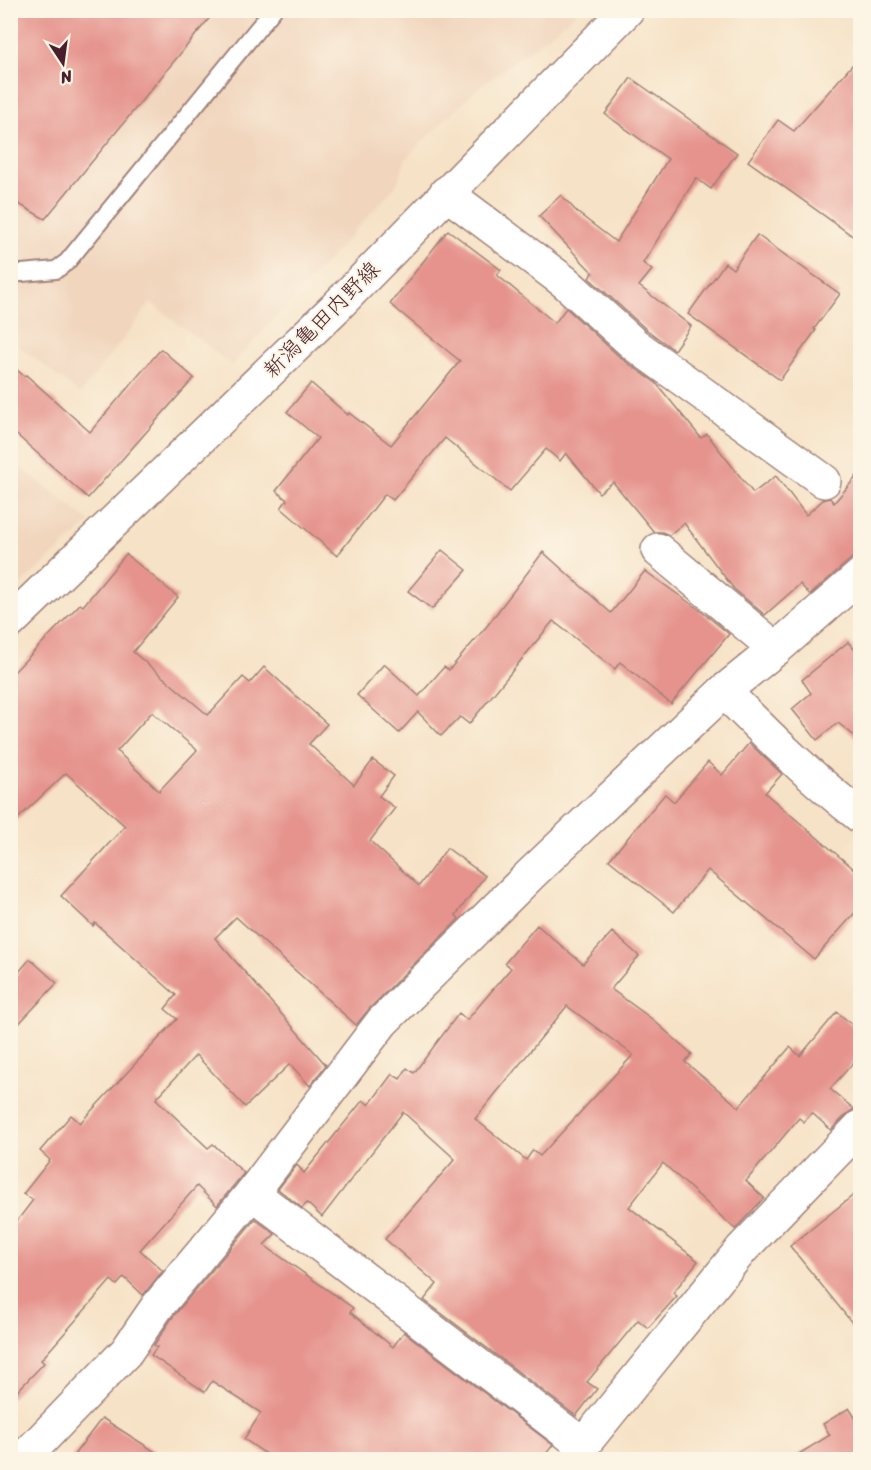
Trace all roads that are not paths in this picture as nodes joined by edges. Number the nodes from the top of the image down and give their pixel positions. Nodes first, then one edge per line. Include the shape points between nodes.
1 (273, 10) edge
2 (627, 10) edge
3 (446, 193) junction
4 (10, 274) edge
5 (824, 481) dead end
6 (658, 550) dead end
7 (861, 576) edge
8 (10, 622) edge
9 (776, 650) junction
10 (724, 691) junction
11 (861, 816) edge
12 (861, 1127) edge
13 (252, 1193) junction
14 (22, 1460) edge

1 - 4 lane via 67,262 56,270
2 - 3 street, 新潟亀田内野線
3 - 5 street via 565,282 635,345
3 - 8 street, 新潟亀田内野線 via 334,309
6 - 9 street
7 - 9 street
9 - 10 street
10 - 11 street via 783,752
10 - 13 street via 382,1022
12 - 13 street via 742,1249 583,1445
13 - 14 street via 157,1306 126,1352

